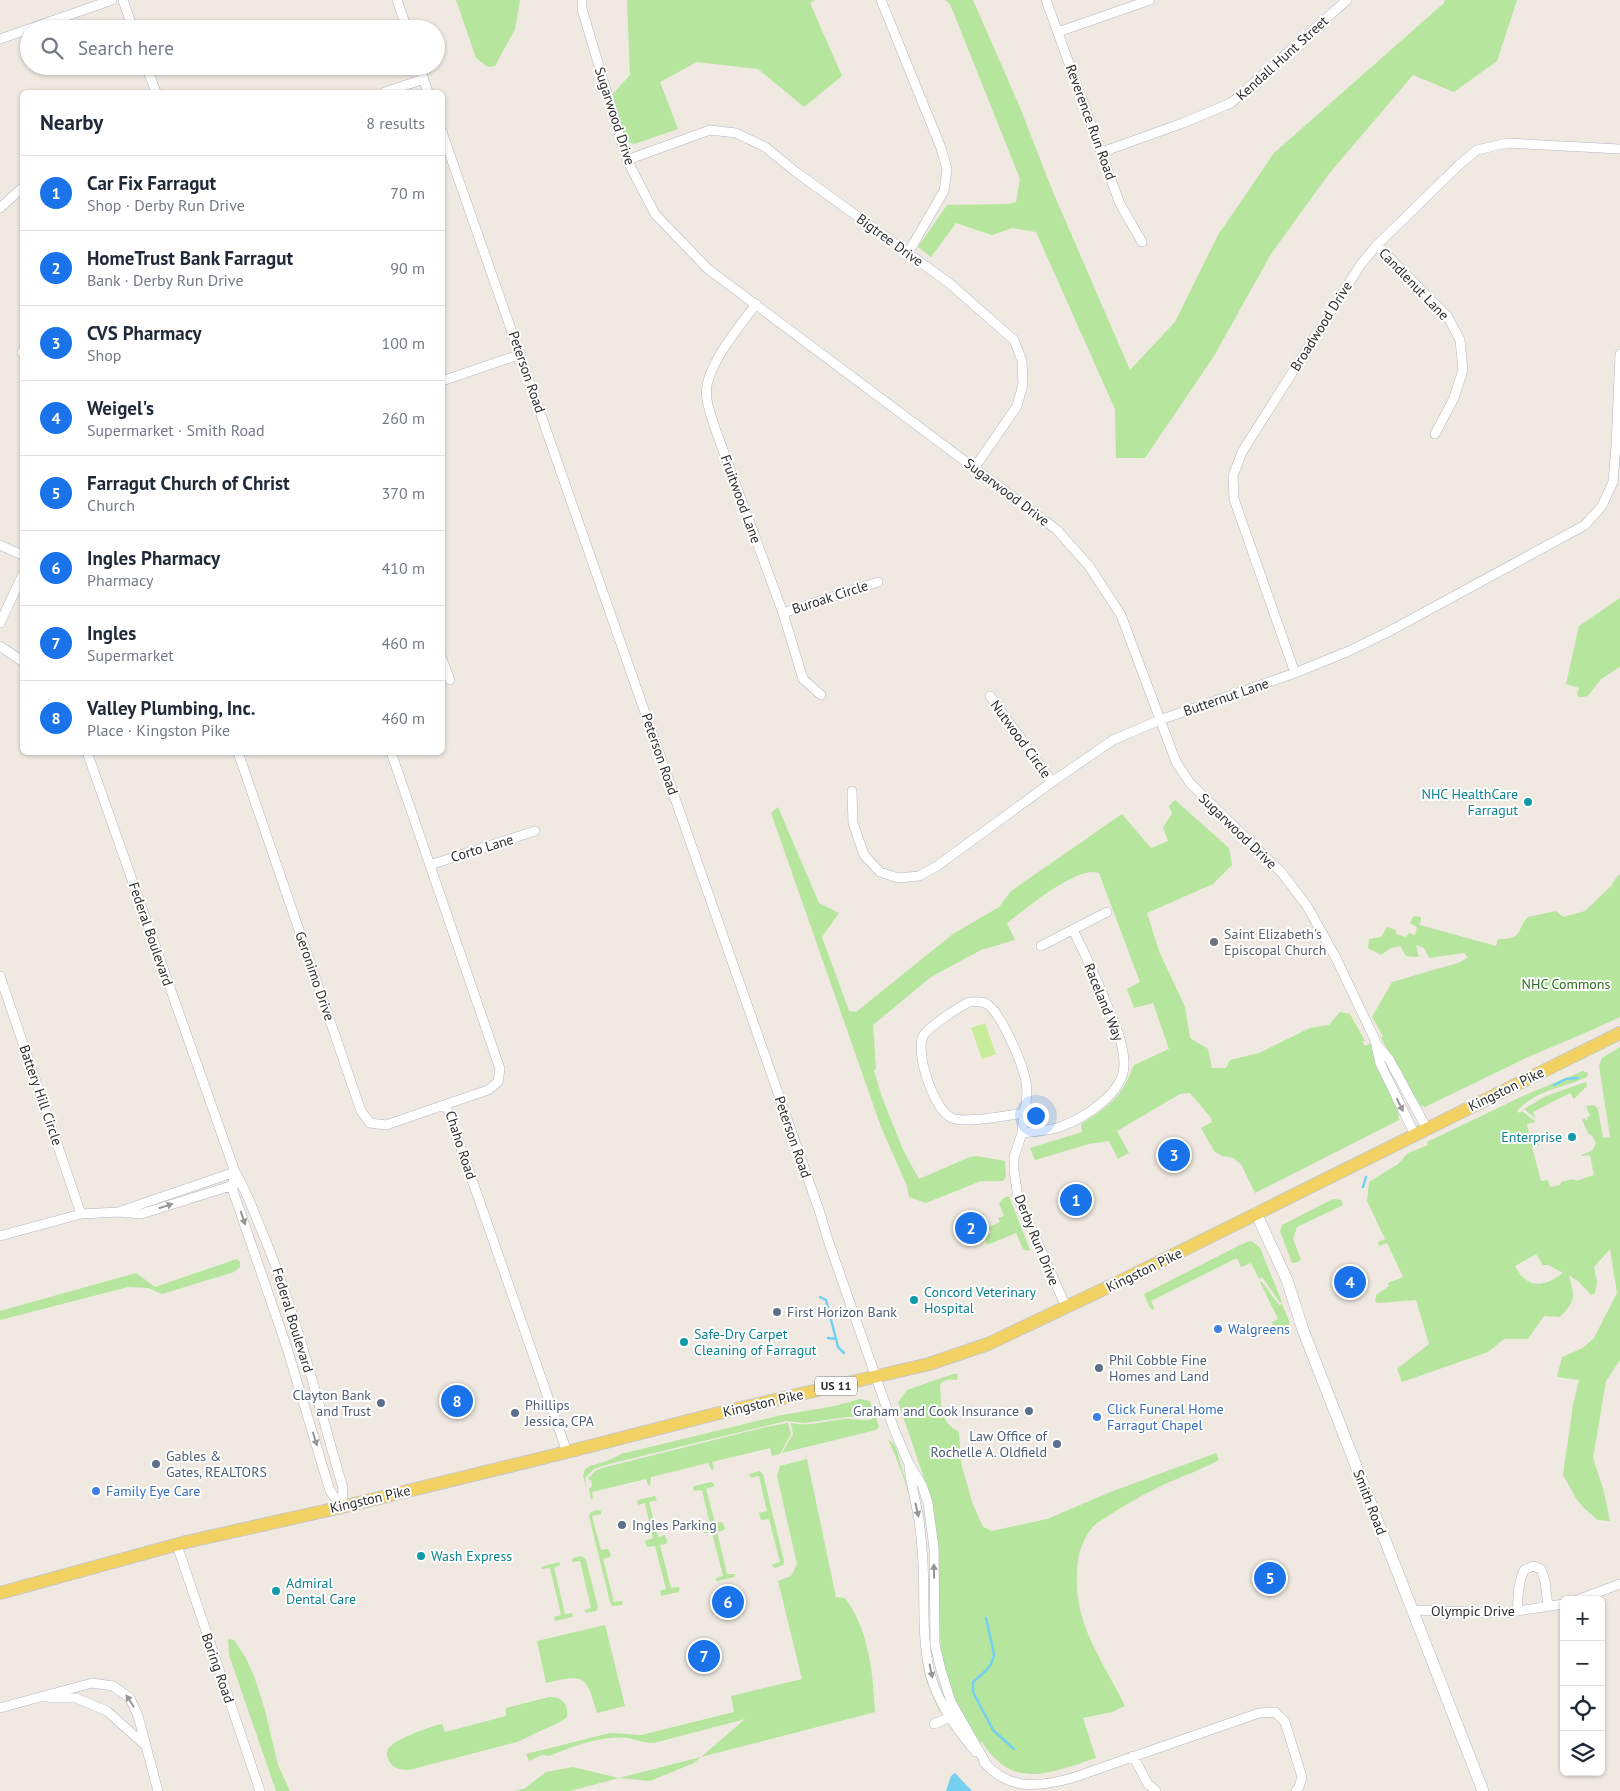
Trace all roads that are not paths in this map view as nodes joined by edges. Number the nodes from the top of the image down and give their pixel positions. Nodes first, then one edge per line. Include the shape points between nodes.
1 (112, 0) edge
2 (123, 0) edge
3 (397, 0) edge
4 (582, 0) edge
5 (881, 0) edge
6 (1046, 0) edge
7 (1150, 0) edge
8 (1348, 0) edge
9 (55, 20) edge
10 (130, 20) edge
11 (404, 20) edge
12 (20, 32) edge
13 (1058, 32) junction
14 (0, 39) edge
15 (149, 75) edge
16 (422, 75) edge
17 (424, 79) junction
18 (155, 90) edge
19 (391, 90) edge
20 (427, 90) edge
21 (445, 141) edge
22 (1620, 149) edge
23 (1102, 152) junction
24 (627, 160) junction
25 (20, 190) edge
26 (0, 208) edge
27 (1142, 242) dead end
28 (1377, 245) junction
29 (908, 253) junction
30 (756, 304) junction
31 (520, 354) junction
32 (1620, 354) edge
33 (445, 380) edge
34 (1435, 434) dead end
35 (1618, 447) edge
36 (975, 468) junction
37 (0, 544) edge
38 (20, 555) edge
39 (20, 580) edge
40 (878, 582) dead end
41 (783, 613) junction
42 (0, 623) edge
43 (0, 646) edge
44 (20, 660) edge
45 (445, 667) edge
46 (1295, 673) junction
47 (450, 680) dead end
48 (821, 695) dead end
49 (990, 696) dead end
50 (1160, 720) junction
51 (88, 755) edge
52 (239, 755) edge
53 (392, 755) edge
54 (1052, 782) junction
55 (852, 791) dead end
56 (535, 831) dead end
57 (430, 865) junction
58 (1107, 912) dead end
59 (1073, 930) junction
60 (1041, 946) dead end
61 (0, 976) edge
62 (1620, 1033) edge
63 (1376, 1044) junction
64 (1396, 1071) junction
65 (1386, 1076) junction
66 (446, 1105) junction
67 (1024, 1113) junction
68 (1427, 1129) junction
69 (1022, 1133) junction
70 (1415, 1135) junction
71 (235, 1172) junction
72 (237, 1184) junction
73 (191, 1187) junction
74 (195, 1197) junction
75 (118, 1212) junction
76 (81, 1214) junction
77 (1256, 1214) junction
78 (0, 1236) edge
79 (1066, 1307) junction
80 (875, 1377) junction
81 (567, 1452) junction
82 (908, 1462) junction
83 (342, 1507) junction
84 (176, 1544) junction
85 (1620, 1584) edge
86 (0, 1593) edge
87 (924, 1596) junction
88 (934, 1596) junction
89 (1588, 1596) edge
90 (1560, 1605) edge
91 (1548, 1607) junction
92 (1412, 1610) junction
93 (1518, 1611) junction
94 (40, 1697) junction
95 (0, 1708) edge
96 (954, 1715) junction
97 (934, 1724) dead end
98 (147, 1746) junction
99 (1133, 1756) junction
100 (158, 1791) edge
101 (260, 1791) edge
102 (1156, 1791) edge
103 (1296, 1791) edge
104 (1483, 1791) edge

1 - 9 street
2 - 10 street
3 - 11 street
4 - 24 street, Sugarwood Drive
5 - 29 street via 947,169 944,191
6 - 13 street, Reverence Run Road
7 - 13 street
8 - 23 street, Kendall Hunt Street via 1231,103
12 - 14 street
13 - 23 street, Reverence Run Road
15 - 18 street
16 - 17 street
17 - 19 street
17 - 20 street
21 - 31 street, Peterson Road
22 - 28 street, Broadwood Drive via 1507,143 1478,150
23 - 27 street, Reverence Run Road via 1120,204
24 - 29 street, Bigtree Drive via 710,130 736,133 765,147
24 - 30 street, Sugarwood Drive via 655,214 708,270
25 - 26 street
28 - 34 street, Candlenut Lane via 1448,317 1460,340 1463,370 1454,398
28 - 46 street, Broadwood Drive via 1361,264 1242,452 1233,476 1234,499
29 - 36 street, Bigtree Drive via 1014,340 1022,360 1023,384 1016,406
30 - 36 street, Sugarwood Drive
30 - 41 street, Fruitwood Lane via 719,357 708,382 708,403
31 - 33 street
31 - 80 street, Peterson Road
32 - 35 street, Butternut Lane
35 - 46 street, Butternut Lane via 1613,482 1602,506 1585,525 1388,632
36 - 50 street, Sugarwood Drive via 1057,530 1089,566 1121,615
37 - 38 street
39 - 42 street
40 - 41 street, Buroak Circle
41 - 48 street, Fruitwood Lane via 803,679
43 - 44 street
45 - 47 street
46 - 50 street, Butternut Lane
49 - 54 street, Nutwood Circle
50 - 54 street, Butternut Lane via 1113,740
50 - 63 street, Sugarwood Drive via 1176,762 1190,783 1282,873 1307,906 1336,958
51 - 71 street, Federal Boulevard
52 - 66 street, Geronimo Drive via 361,1110 370,1123 386,1125
53 - 57 street, Chaho Road
54 - 55 street, Butternut Lane via 937,866 919,876 898,878 880,872 864,855 853,823
56 - 57 street, Corto Lane
57 - 66 street, Chaho Road via 500,1069 498,1082 488,1090
58 - 59 street
59 - 60 street
59 - 69 street, Raceland Way via 1120,1038 1123,1074 1119,1085 1098,1107 1058,1128
61 - 76 street, Battery Hill Circle
62 - 68 main road, Kingston Pike / US 11
63 - 64 street, Sugarwood Drive
63 - 65 street, Sugarwood Drive
64 - 65 street
64 - 68 street, Sugarwood Drive
65 -> 70 street, Sugarwood Drive
66 - 81 street, Chaho Road
67 - 67 street, Derby Run Drive via 1028,1100 1026,1081 996,1011 986,1003 969,1002 924,1033 920,1044 922,1063 939,1107 949,1117 962,1120
67 - 69 street, Derby Run Drive
68 - 70 main road, Kingston Pike / US 11
69 - 79 street, Derby Run Drive via 1014,1157 1018,1198
70 - 77 main road, Kingston Pike / US 11
71 - 72 street, Federal Boulevard
71 - 73 street
72 - 74 street
72 -> 83 street, Federal Boulevard via 330,1491
72 - 83 street, Federal Boulevard via 273,1258 297,1328 343,1488
73 - 74 street
73 - 75 street
75 -> 74 street via 141,1214
75 - 76 street
76 - 78 street
77 - 79 main road, Kingston Pike / US 11
77 - 92 street, Smith Road via 1287,1280 1303,1330
79 - 80 main road, Kingston Pike / US 11 via 988,1344 929,1364
80 - 81 main road, Kingston Pike / US 11
80 - 82 street, Peterson Road
81 - 83 main road, Kingston Pike / US 11
82 -> 87 street via 919,1520
88 -> 82 street via 934,1548 928,1503
83 - 84 main road, Kingston Pike / US 11
84 - 86 main road, Kingston Pike / US 11
84 - 101 street, Boring Road
85 - 89 street
87 - 88 street
87 -> 96 street via 931,1677 942,1702
88 - 96 street via 935,1645
90 - 91 street, Olympic Drive
91 - 93 street, Olympic Drive
91 - 93 street via 1541,1569 1533,1566 1524,1570 1520,1580
92 - 93 street, Olympic Drive
92 - 104 street, Smith Road
94 - 95 street
94 - 98 street via 76,1698 106,1711
98 -> 94 street via 130,1698 113,1686 92,1682
96 - 97 street
96 - 99 street via 987,1765 1005,1779 1028,1786 1072,1778
98 - 100 street
99 - 102 street via 1148,1784
99 - 103 street via 1259,1713 1275,1712 1285,1722 1302,1777

